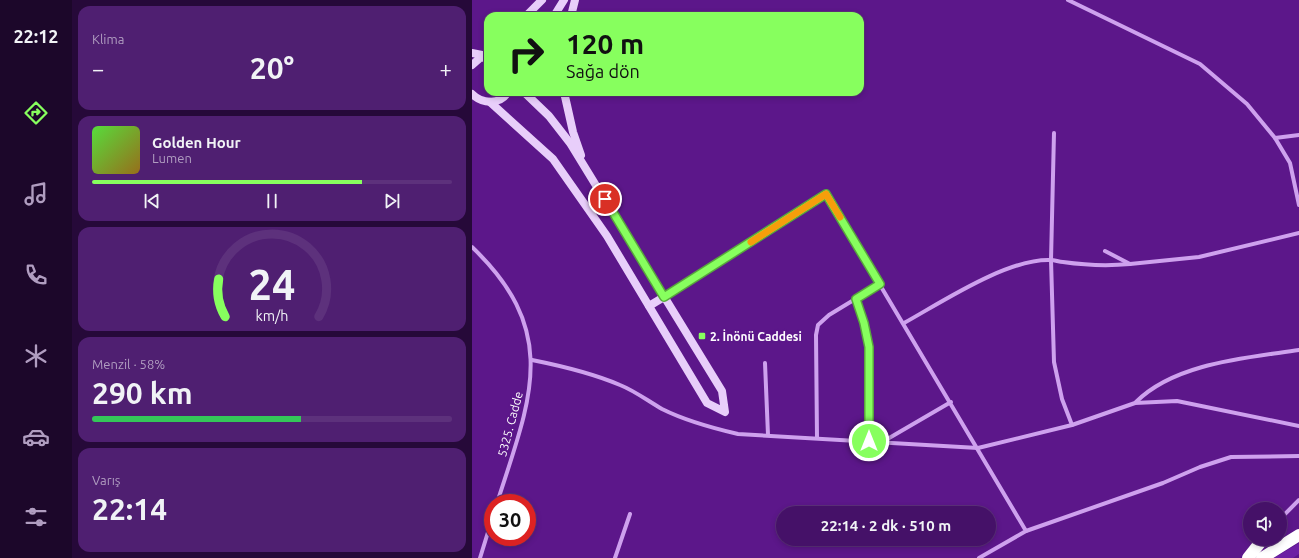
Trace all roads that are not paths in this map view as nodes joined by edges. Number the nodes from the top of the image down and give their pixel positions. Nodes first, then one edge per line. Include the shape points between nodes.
1 (542, 0) edge
2 (564, 0) edge
3 (575, 0) edge
4 (1068, 0) edge
5 (530, 12) edge
6 (556, 12) edge
7 (571, 12) edge
8 (472, 53) edge
9 (484, 55) edge
10 (484, 57) edge
11 (472, 65) edge
12 (472, 94) edge
13 (504, 96) edge
14 (528, 96) edge
15 (565, 96) edge
16 (490, 102) junction
17 (1054, 134) dead end
18 (1299, 135) edge
19 (1275, 138) junction
20 (588, 172) junction
21 (1299, 205) edge
22 (1299, 233) edge
23 (472, 247) edge
24 (1105, 251) dead end
25 (1051, 260) junction
26 (1130, 264) junction
27 (880, 284) junction
28 (664, 297) junction
29 (856, 299) junction
30 (649, 306) junction
31 (904, 323) junction
32 (1299, 350) edge
33 (532, 360) junction
34 (765, 364) dead end
35 (951, 402) junction
36 (1136, 402) junction
37 (1072, 425) junction
38 (1299, 426) edge
39 (768, 435) junction
40 (818, 438) junction
41 (869, 441) junction
42 (883, 442) junction
43 (978, 448) junction
44 (1299, 456) edge
45 (500, 494) edge
46 (1299, 500) edge
47 (1287, 512) edge
48 (630, 514) dead end
49 (1026, 531) junction
50 (1299, 535) edge
51 (484, 545) edge
52 (1257, 546) edge
53 (480, 558) edge
54 (615, 558) edge
55 (980, 558) edge
56 (1248, 558) edge
57 (1262, 558) edge

1 - 5 main road
2 - 6 main road
3 - 7 main road
4 - 19 street via 1200,64 1247,104
8 - 9 main road
10 - 11 main road
12 - 16 main road via 479,100
13 - 16 main road
14 - 20 main road via 559,129
15 - 20 main road via 573,132
16 - 30 main road via 553,159 607,236
17 - 25 street
18 - 19 street
19 - 21 street via 1290,163
20 - 28 main road
22 - 26 street via 1199,257
23 - 33 street, 5325. Cadde via 503,280 513,296 521,314
24 - 26 street
25 - 26 street
25 - 31 street via 1005,268
25 - 37 street via 1054,362 1062,399
27 - 28 street via 826,194
27 - 29 street
27 - 31 street
28 - 30 main road
28 - 30 main road via 722,391 725,412 707,403
29 - 40 street via 829,315 816,330
29 - 41 street via 869,347
31 - 35 street
32 - 36 street via 1208,366 1176,376 1146,392
33 - 39 street via 564,366 603,378 635,392 677,416 713,428 738,434
33 - 45 street, 5325. Cadde via 524,420
34 - 39 street
35 - 42 street
35 - 43 street
36 - 37 street
36 - 38 street via 1177,401
37 - 43 street
39 - 40 street
40 - 41 street
41 - 42 street
42 - 43 street
43 - 49 street
44 - 49 street via 1231,457
46 - 47 street
48 - 54 street
49 - 55 street
50 - 57 highway
51 - 53 street
52 - 56 highway

